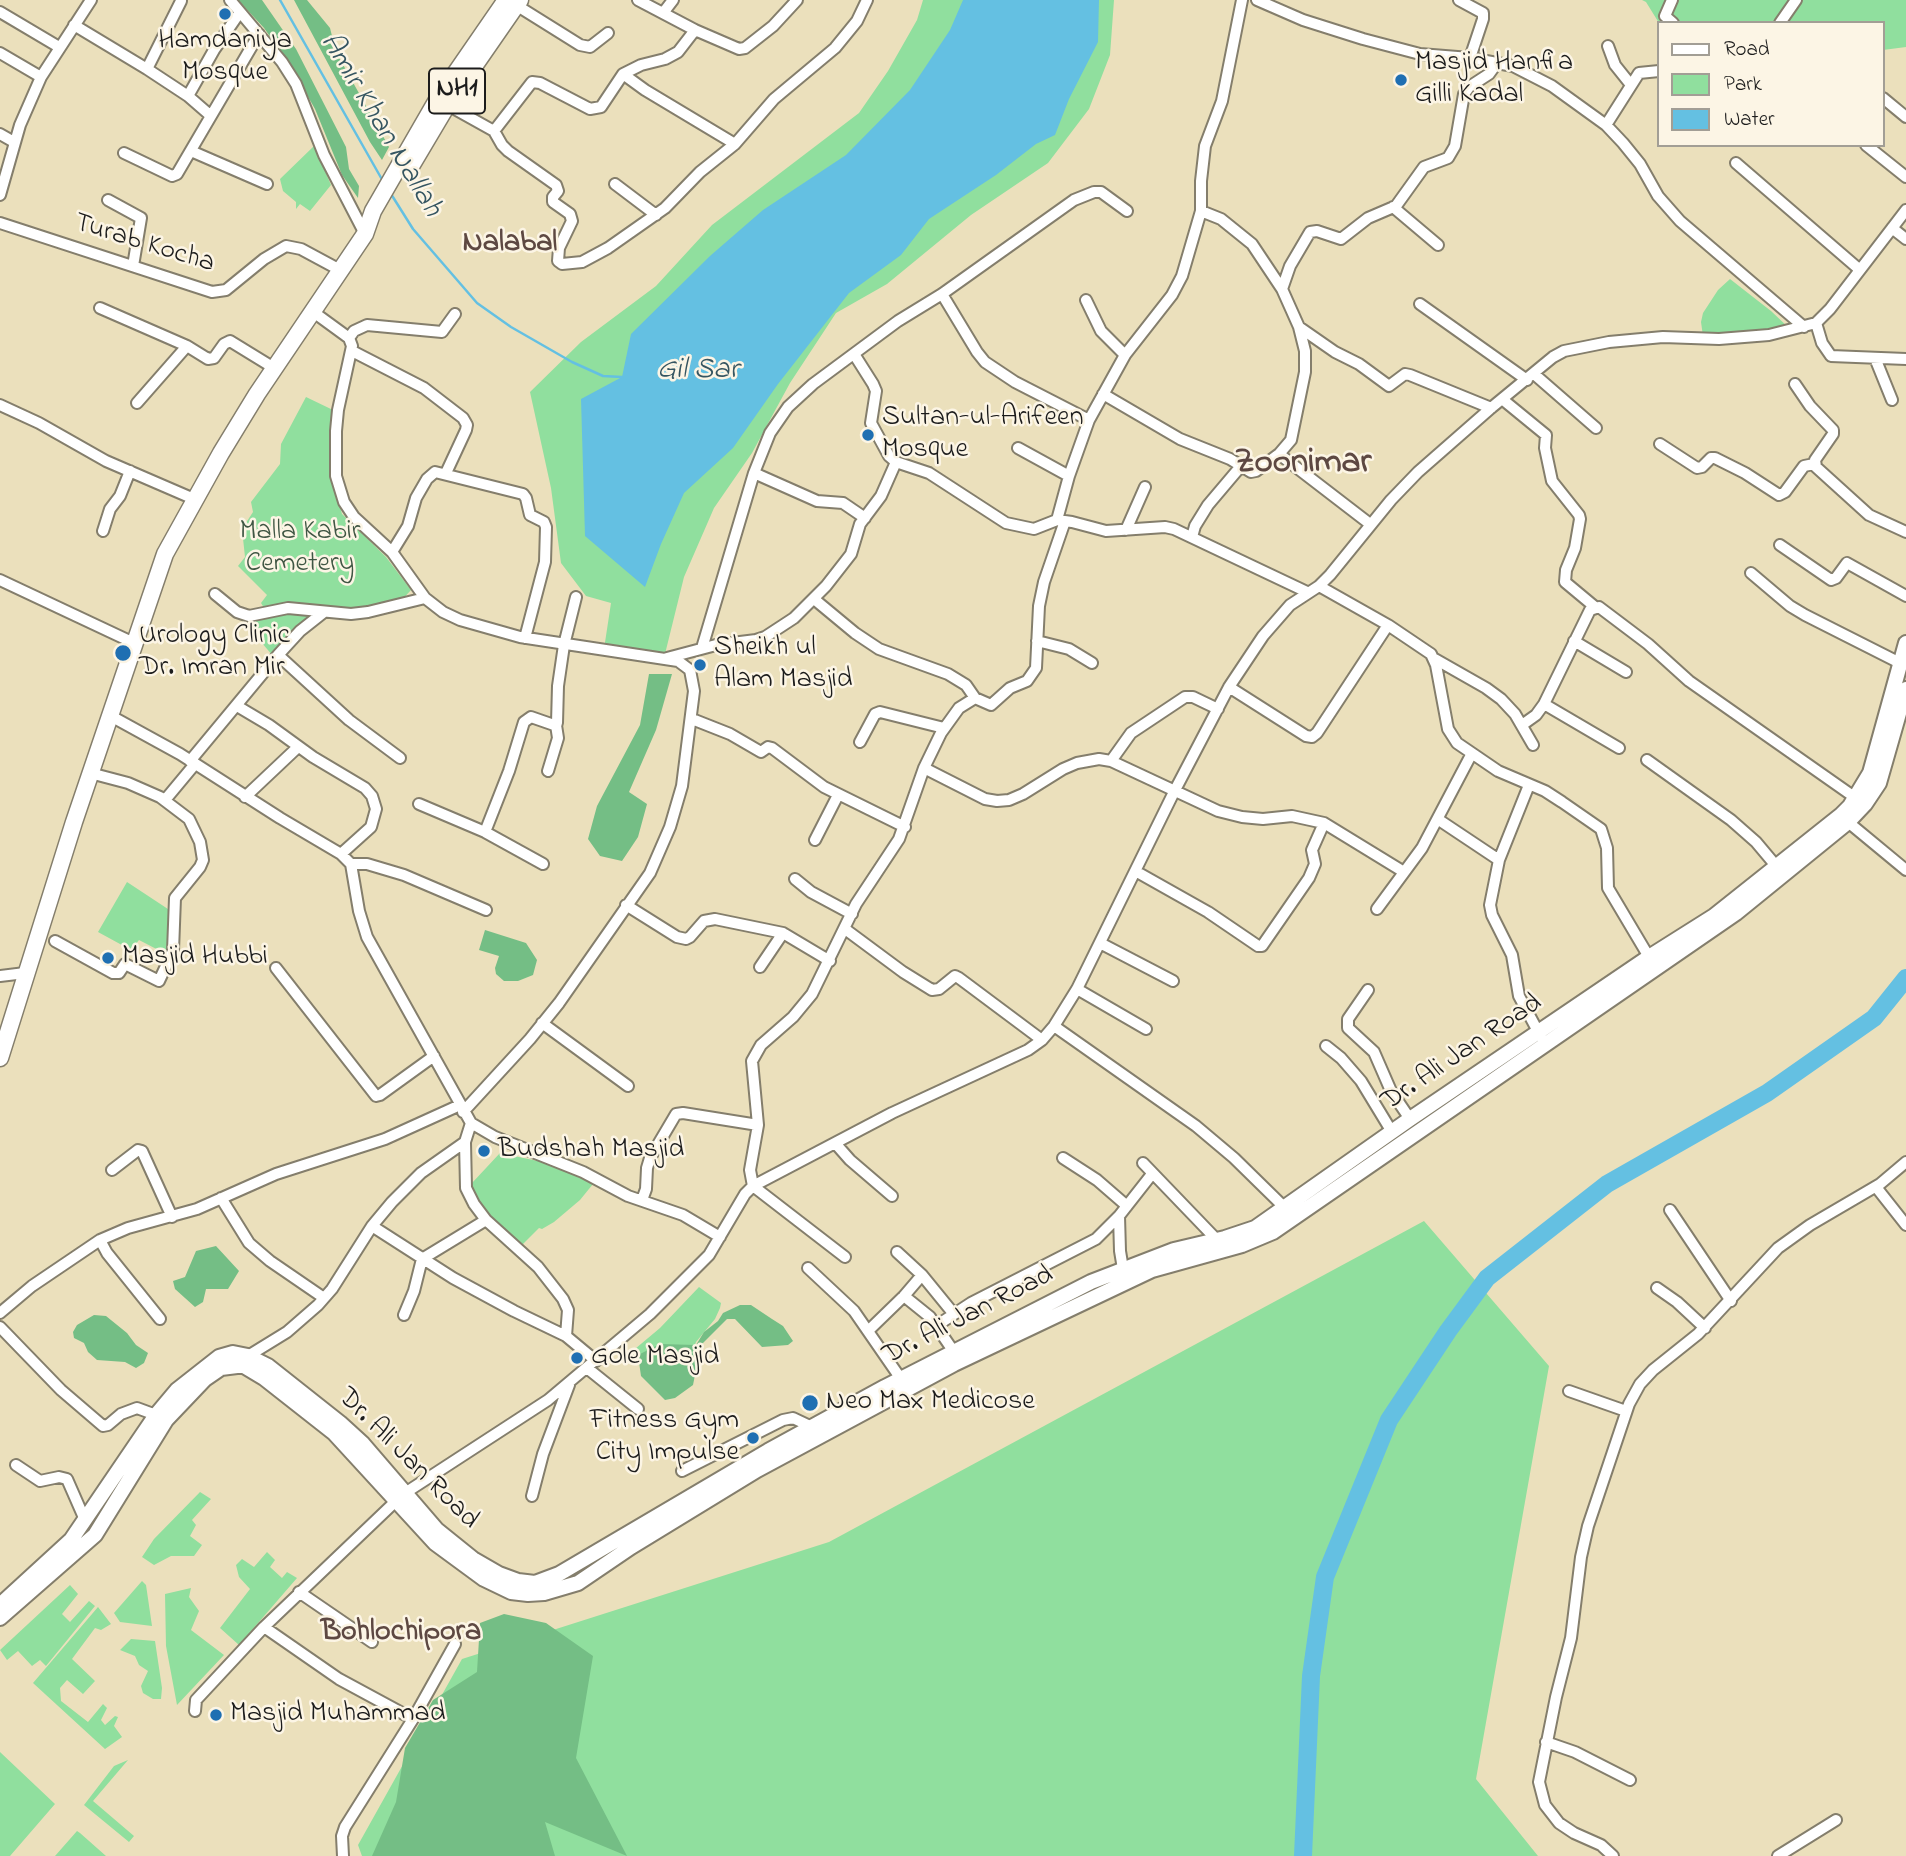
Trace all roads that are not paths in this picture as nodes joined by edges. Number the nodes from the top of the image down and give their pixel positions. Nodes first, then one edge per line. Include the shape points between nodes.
1 (91, 0) edge
2 (229, 0) edge
3 (638, 0) edge
4 (673, 0) edge
5 (797, 0) edge
6 (867, 0) edge
7 (1242, 0) edge
8 (1257, 0) edge
9 (1459, 0) edge
10 (1672, 0) edge
11 (1796, 0) edge
12 (181, 1) edge
13 (514, 2) edge
14 (0, 12) edge
15 (240, 12) junction
16 (663, 13) junction
17 (1671, 21) edge
18 (1781, 21) edge
19 (74, 25) junction
20 (695, 30) junction
21 (608, 33) dead end
22 (259, 34) junction
23 (1608, 46) dead end
24 (59, 47) junction
25 (0, 53) edge
26 (1470, 58) junction
27 (1497, 63) junction
28 (147, 69) junction
29 (1658, 71) edge
30 (623, 74) junction
31 (41, 77) junction
32 (1631, 85) junction
33 (188, 96) junction
34 (1885, 100) edge
35 (442, 102) junction
36 (211, 116) junction
37 (1906, 117) edge
38 (1606, 125) junction
39 (494, 131) junction
40 (0, 134) edge
41 (15, 142) junction
42 (735, 144) junction
43 (1868, 147) edge
44 (191, 150) junction
45 (124, 153) dead end
46 (1736, 163) dead end
47 (1906, 177) edge
48 (267, 184) dead end
49 (615, 184) dead end
50 (0, 195) edge
51 (108, 200) dead end
52 (1394, 207) junction
53 (1906, 210) edge
54 (1127, 211) dead end
55 (1201, 211) junction
56 (656, 215) junction
57 (372, 222) junction
58 (0, 223) edge
59 (1892, 228) junction
60 (1906, 239) edge
61 (1438, 245) dead end
62 (134, 266) junction
63 (340, 270) junction
64 (1860, 270) junction
65 (1282, 289) junction
66 (942, 294) junction
67 (1086, 300) dead end
68 (1420, 304) dead end
69 (100, 308) dead end
70 (312, 311) junction
71 (455, 314) dead end
72 (1816, 323) junction
73 (1299, 327) junction
74 (1804, 327) junction
75 (349, 338) junction
76 (187, 346) junction
77 (352, 351) junction
78 (854, 354) junction
79 (1125, 355) junction
80 (1875, 358) junction
81 (1906, 359) edge
82 (274, 368) junction
83 (1530, 377) junction
84 (1795, 384) dead end
85 (1103, 394) junction
86 (1503, 399) junction
87 (1892, 400) dead end
88 (137, 403) dead end
89 (0, 405) edge
90 (1491, 408) junction
91 (1089, 420) junction
92 (1596, 428) dead end
93 (1660, 443) dead end
94 (1018, 448) dead end
95 (1279, 454) junction
96 (896, 461) junction
97 (1814, 464) junction
98 (1241, 466) junction
99 (130, 471) junction
100 (446, 473) junction
101 (754, 473) junction
102 (1069, 475) junction
103 (1144, 487) dead end
104 (194, 499) junction
105 (864, 517) junction
106 (1061, 521) junction
107 (1370, 524) junction
108 (1126, 530) junction
109 (103, 531) dead end
110 (1906, 531) edge
111 (1192, 537) junction
112 (1780, 545) dead end
113 (392, 552) junction
114 (1751, 573) dead end
115 (0, 580) edge
116 (1319, 586) junction
117 (1307, 592) junction
118 (215, 594) dead end
119 (1906, 596) edge
120 (576, 597) dead end
121 (425, 598) junction
122 (814, 599) junction
123 (1595, 607) junction
124 (324, 612) junction
125 (1388, 625) junction
126 (526, 638) junction
127 (1574, 641) junction
128 (1037, 642) junction
129 (134, 643) junction
130 (1906, 643) edge
131 (564, 645) junction
132 (702, 648) junction
133 (278, 655) junction
134 (667, 658) junction
135 (1434, 659) junction
136 (1092, 663) dead end
137 (1900, 663) junction
138 (1626, 672) dead end
139 (1229, 687) junction
140 (1906, 689) edge
141 (975, 698) junction
142 (1544, 704) junction
143 (237, 706) junction
144 (1218, 709) junction
145 (109, 715) junction
146 (692, 719) junction
147 (556, 725) junction
148 (1522, 725) junction
149 (944, 728) junction
150 (860, 742) dead end
151 (1533, 745) dead end
152 (299, 747) junction
153 (1619, 748) dead end
154 (1471, 754) junction
155 (400, 758) dead end
156 (1647, 760) dead end
157 (1111, 761) junction
158 (193, 763) junction
159 (924, 768) junction
160 (548, 771) dead end
161 (90, 773) junction
162 (1529, 785) junction
163 (1174, 792) junction
164 (838, 795) junction
165 (245, 797) junction
166 (165, 800) junction
167 (1860, 801) junction
168 (419, 804) dead end
169 (1438, 820) junction
170 (1848, 822) junction
171 (1324, 824) junction
172 (905, 827) junction
173 (485, 832) junction
174 (815, 840) dead end
175 (341, 854) junction
176 (1499, 860) junction
177 (351, 863) junction
178 (543, 864) dead end
179 (1777, 867) junction
180 (1906, 870) edge
181 (1136, 872) junction
182 (1404, 873) junction
183 (795, 879) dead end
184 (626, 905) junction
185 (1377, 909) dead end
186 (486, 910) dead end
187 (852, 914) junction
188 (845, 929) junction
189 (783, 933) junction
190 (46, 937) junction
191 (1100, 943) junction
192 (1649, 957) junction
193 (830, 961) junction
194 (760, 967) dead end
195 (276, 968) dead end
196 (25, 973) junction
197 (0, 976) edge
198 (1173, 981) dead end
199 (1077, 989) junction
200 (1368, 990) dead end
201 (542, 1023) junction
202 (1054, 1026) junction
203 (1146, 1029) dead end
204 (1542, 1038) junction
205 (1042, 1040) junction
206 (1326, 1046) dead end
207 (434, 1056) junction
208 (0, 1058) edge
209 (628, 1086) dead end
210 (462, 1108) junction
211 (1410, 1119) junction
212 (471, 1123) junction
213 (758, 1125) junction
214 (1392, 1132) junction
215 (465, 1142) junction
216 (835, 1143) junction
217 (1063, 1158) dead end
218 (1906, 1161) edge
219 (1143, 1163) dead end
220 (112, 1170) dead end
221 (1152, 1174) junction
222 (752, 1186) junction
223 (1876, 1187) junction
224 (892, 1196) dead end
225 (220, 1198) junction
226 (642, 1200) junction
227 (1127, 1206) junction
228 (1285, 1208) junction
229 (1670, 1210) dead end
230 (1119, 1216) junction
231 (172, 1217) junction
232 (486, 1220) junction
233 (1906, 1225) edge
234 (372, 1226) junction
235 (720, 1237) junction
236 (100, 1240) junction
237 (1217, 1240) junction
238 (897, 1252) dead end
239 (845, 1256) dead end
240 (422, 1259) junction
241 (808, 1268) dead end
242 (1123, 1269) junction
243 (922, 1275) junction
244 (1657, 1288) dead end
245 (904, 1296) junction
246 (324, 1298) junction
247 (1731, 1301) junction
248 (0, 1313) edge
249 (953, 1313) junction
250 (404, 1315) dead end
251 (160, 1318) dead end
252 (0, 1326) edge
253 (936, 1326) junction
254 (1705, 1328) junction
255 (869, 1330) junction
256 (566, 1336) junction
257 (954, 1352) junction
258 (248, 1356) junction
259 (591, 1365) junction
260 (901, 1379) junction
261 (569, 1384) junction
262 (1569, 1391) dead end
263 (638, 1409) dead end
264 (1626, 1411) junction
265 (156, 1415) junction
266 (812, 1427) junction
267 (16, 1465) dead end
268 (682, 1471) dead end
269 (532, 1496) dead end
270 (400, 1497) junction
271 (85, 1520) junction
272 (76, 1543) junction
273 (299, 1592) junction
274 (0, 1605) edge
275 (0, 1618) edge
276 (264, 1627) junction
277 (372, 1642) dead end
278 (455, 1644) dead end
279 (195, 1711) dead end
280 (413, 1719) junction
281 (1546, 1742) junction
282 (1630, 1780) dead end
283 (1836, 1820) dead end
284 (343, 1856) edge
285 (1613, 1856) edge
286 (1778, 1856) edge

1 - 19 street
2 - 15 street
3 - 16 street
4 - 16 street
5 - 20 street via 744,48 733,49
6 - 42 street via 835,48 774,99
7 - 55 street via 1222,101 1205,146
8 - 26 street via 1303,20 1395,48
9 - 26 street via 1483,13
10 - 17 street via 1665,16
11 - 18 street
12 - 28 street
13 - 21 street via 580,45 590,47
13 - 35 highway, NH1
14 - 24 street
15 - 22 street
15 - 33 street
16 - 20 street
19 - 24 street
19 - 28 street
20 - 30 street via 678,52
22 - 36 street
22 - 57 street via 296,84 324,155
23 - 32 street via 1615,65
24 - 31 street
25 - 31 street
26 - 27 street
27 - 38 street via 1552,86
27 - 52 street via 1464,94 1455,146 1448,158 1424,167
28 - 33 street
29 - 32 street via 1642,71
30 - 39 street via 596,109 532,82
30 - 42 street
31 - 41 street
32 - 38 street
33 - 36 street
34 - 37 street
35 - 39 street
35 - 57 highway, NH1
36 - 44 street
38 - 74 street via 1679,221
39 - 56 street via 508,151 558,188 553,202 572,220 557,256 562,264 589,259
40 - 41 street
41 - 50 street
42 - 56 street
43 - 47 street
44 - 45 street via 175,176
44 - 48 street
46 - 64 street
49 - 56 street
51 - 62 street via 141,218
52 - 61 street
52 - 65 street via 1368,218 1341,239 1310,232
53 - 59 street
54 - 66 street via 1101,192 1086,194
55 - 65 street via 1239,232
55 - 79 street via 1172,295
57 - 63 highway, NH1
58 - 62 street, Turab Kocha
59 - 60 street
59 - 64 street
62 - 63 street, Turab Kocha via 212,292 226,290 286,246
63 - 70 highway, NH1
64 - 72 street
65 - 73 street
66 - 78 street
66 - 91 street via 985,362
67 - 79 street via 1101,331
68 - 83 street
69 - 76 street
70 - 75 street
70 - 82 highway, NH1
71 - 75 street via 442,332 367,325
72 - 74 street
72 - 80 street via 1831,356
73 - 90 street via 1389,386 1410,374
73 - 95 street via 1305,372 1291,440
74 - 83 street via 1718,339 1663,337 1609,342 1564,351
75 - 77 street
76 - 82 street via 211,359 230,341
76 - 88 street
77 - 100 street via 424,388 463,418 466,430
77 - 113 street via 338,411 336,476 354,517
78 - 96 street via 876,391 871,423
78 - 101 street via 788,407 770,433
79 - 85 street
80 - 81 street
80 - 87 street
82 - 104 highway, NH1
83 - 86 street
83 - 92 street
84 - 97 street via 1833,430
85 - 91 street
85 - 98 street via 1180,439
86 - 90 street
86 - 123 street via 1546,435 1552,481 1580,519 1565,582
89 - 99 street
90 - 107 street via 1418,472
91 - 102 street
93 - 97 street via 1697,468 1715,458 1779,495 1804,466
94 - 102 street
95 - 98 street via 1256,471
95 - 107 street
96 - 105 street via 881,496
96 - 106 street via 929,473 1006,523 1034,529
97 - 110 street via 1869,515
98 - 111 street via 1208,505
99 - 104 street
99 - 109 street
100 - 113 street via 435,472 427,479
100 - 126 street via 523,494 530,515 544,522 545,562
101 - 105 street via 817,501 843,503
101 - 132 street
102 - 106 street
103 - 108 street
104 - 129 highway, NH1 via 165,554
105 - 122 street via 851,554
106 - 108 street via 1106,531
106 - 128 street via 1044,582
107 - 116 street
108 - 111 street via 1165,527
111 - 117 street
112 - 119 street via 1830,580 1847,564
113 - 121 street
114 - 137 street via 1790,606
115 - 129 street
116 - 117 street
116 - 125 street
117 - 139 street via 1280,615
118 - 124 street via 249,616 288,608
120 - 131 street
121 - 124 street via 368,612
121 - 126 street via 460,620
122 - 132 street via 765,637
122 - 141 street via 879,649 948,674 966,685
123 - 127 street
123 - 167 street via 1621,622 1708,695
124 - 133 street
125 - 135 street
125 - 139 street via 1312,737
126 - 131 street
127 - 138 street
127 - 142 street
128 - 136 street via 1069,649
128 - 141 street via 1036,668 1027,681 1010,688 991,705
129 - 145 highway, NH1
130 - 137 main road, Dr. Ali Jan Road
131 - 134 street
131 - 147 street
132 - 134 street
133 - 143 street
133 - 155 street via 349,720
134 - 146 street via 690,670
135 - 148 street via 1493,694
135 - 154 street via 1448,729
137 - 167 main road, Dr. Ali Jan Road
139 - 144 street
140 - 167 main road, Dr. Ali Jan Road via 1879,783
141 - 149 street via 959,708
142 - 148 street
142 - 153 street
143 - 152 street
143 - 158 street
144 - 157 street via 1185,697 1139,727
144 - 163 street
145 - 158 street
145 - 161 highway, NH1
146 - 164 street via 761,752 772,748
146 - 184 street via 682,786 670,827 650,873
147 - 160 street via 558,738
147 - 173 street via 531,718 524,722
148 - 151 street
149 - 150 street via 880,712
149 - 159 street
152 - 165 street
152 - 175 street via 372,796 376,809 371,827
154 - 162 street
154 - 169 street
156 - 179 street via 1746,832
157 - 159 street via 1077,763 1023,794 997,801
157 - 163 street
158 - 165 street
158 - 166 street
159 - 172 street
161 - 166 street
161 - 190 highway, NH1
162 - 176 street
162 - 192 street via 1601,829 1607,848 1608,888
163 - 171 street via 1241,817 1292,816
163 - 181 street
164 - 172 street
164 - 174 street
165 - 175 street
166 - 190 street via 195,828 203,860 175,898 173,951 159,981 125,964 122,971 113,973
167 - 170 main road, Dr. Ali Jan Road
167 - 179 main road, Dr. Ali Jan Road
168 - 173 street
169 - 176 street
169 - 182 street
170 - 180 street
170 - 204 main road, Dr. Ali Jan Road via 1736,912
171 - 181 street via 1312,850 1315,864 1310,878 1262,946
171 - 182 street
172 - 187 street
173 - 178 street
175 - 177 street
176 - 204 street via 1492,915 1513,955 1518,996
177 - 186 street via 404,875
177 - 207 street via 367,937
179 - 192 main road, Dr. Ali Jan Road via 1705,922
181 - 191 street
182 - 185 street
183 - 187 street
184 - 189 street via 686,939 708,919
184 - 201 street
187 - 188 street
188 - 193 street
188 - 205 street via 932,990 955,976 960,978
189 - 193 street
189 - 194 street
190 - 196 highway, NH1
191 - 198 street
191 - 199 street
192 - 204 main road, Dr. Ali Jan Road
193 - 213 street via 804,1004 755,1053
195 - 207 street via 376,1096
196 - 197 street
196 - 208 highway, NH1
199 - 202 street
199 - 203 street
200 - 211 street via 1348,1019 1348,1028 1374,1052
201 - 209 street
201 - 210 street
202 - 205 street
202 - 228 street via 1196,1126
204 - 211 main road, Dr. Ali Jan Road
204 - 270 main road, Dr. Ali Jan Road via 1273,1232 1141,1274 954,1364 757,1470 578,1583 528,1594 495,1585 435,1543
205 - 216 street
206 - 214 street via 1361,1081
207 - 210 street
210 - 212 street
210 - 225 street
211 - 214 main road, Dr. Ali Jan Road
212 - 215 street
212 - 226 street
213 - 222 street via 750,1170
213 - 226 street via 676,1114 650,1158
214 - 228 main road, Dr. Ali Jan Road
215 - 232 street via 466,1188
215 - 234 street via 421,1173
216 - 222 street
216 - 224 street
217 - 227 street
218 - 223 street
219 - 221 street
220 - 231 street via 142,1151
221 - 227 street
221 - 237 street
222 - 235 street
222 - 239 street
223 - 233 street
223 - 247 street via 1778,1248
225 - 231 street
225 - 246 street via 249,1243
226 - 235 street via 683,1214
227 - 230 street
228 - 237 main road, Dr. Ali Jan Road via 1255,1228
229 - 247 street
230 - 242 street
230 - 249 street via 1089,1243
231 - 236 street
232 - 240 street
232 - 256 street via 538,1267 563,1298 568,1310
234 - 240 street
234 - 246 street
235 - 259 street via 693,1272
236 - 248 street
236 - 251 street
237 - 242 main road, Dr. Ali Jan Road
238 - 243 street
240 - 250 street
240 - 256 street
241 - 255 street via 843,1298
242 - 257 main road, Dr. Ali Jan Road
243 - 245 street
243 - 249 street
244 - 254 street
245 - 253 street
245 - 255 street
246 - 258 street via 287,1332
247 - 254 street
249 - 253 street
252 - 265 street via 98,1423 108,1425 137,1408
253 - 257 street
254 - 264 street via 1640,1384
255 - 260 street
256 - 259 street
257 - 260 main road, Dr. Ali Jan Road
258 - 265 main road, Dr. Ali Jan Road via 233,1353 219,1357 177,1390
258 - 270 main road, Dr. Ali Jan Road via 268,1366 363,1444
259 - 261 street
259 - 263 street
260 - 266 main road, Dr. Ali Jan Road
261 - 269 street
261 - 270 street
262 - 264 street
264 - 281 street via 1583,1546 1571,1638
265 - 271 main road, Dr. Ali Jan Road
266 - 268 street via 793,1418 783,1420
266 - 270 main road, Dr. Ali Jan Road via 559,1574 535,1583 499,1574 474,1559
267 - 271 street via 40,1481 67,1479
270 - 272 main road, Dr. Ali Jan Road via 334,1433 264,1378 244,1366 221,1368 166,1420 95,1535
270 - 273 street
271 - 272 main road, Dr. Ali Jan Road
272 - 274 main road, Dr. Ali Jan Road
272 - 275 main road, Dr. Ali Jan Road
273 - 276 street
273 - 277 street
276 - 279 street via 196,1700
276 - 280 street via 339,1679
278 - 280 street
280 - 284 street via 345,1827
281 - 282 street
281 - 285 street via 1539,1782 1545,1805 1566,1828 1601,1844
283 - 286 street

